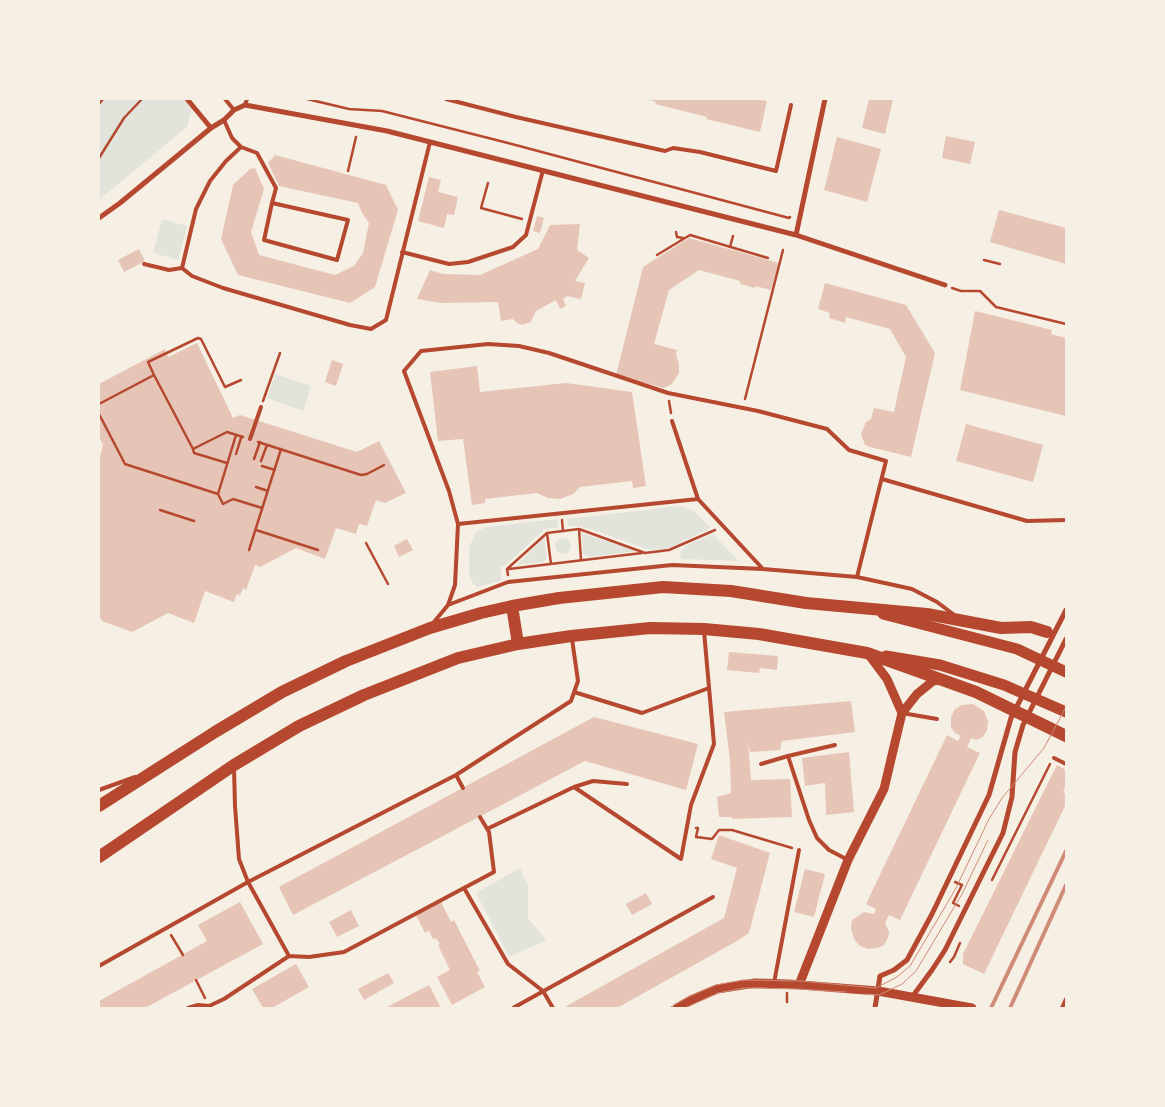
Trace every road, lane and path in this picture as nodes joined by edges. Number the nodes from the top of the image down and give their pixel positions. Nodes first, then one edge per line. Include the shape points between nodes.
1 (103, 99) edge
2 (142, 99) edge
3 (187, 99) edge
4 (225, 99) edge
5 (307, 99) edge
6 (446, 99) edge
7 (825, 99) edge
8 (246, 102) edge
9 (99, 104) edge
10 (791, 105) dead end
11 (234, 110) junction
12 (224, 120) junction
13 (211, 128) junction
14 (356, 137) dead end
15 (430, 142) junction
16 (241, 147) junction
17 (99, 158) edge
18 (543, 170) junction
19 (348, 171) dead end
20 (488, 183) dead end
21 (272, 203) junction
22 (802, 206) junction
23 (99, 218) edge
24 (529, 221) junction
25 (676, 232) dead end
26 (796, 235) junction
27 (733, 236) dead end
28 (684, 239) junction
29 (730, 247) junction
30 (783, 250) dead end
31 (402, 252) junction
32 (657, 255) dead end
33 (768, 258) dead end
34 (984, 260) dead end
35 (144, 264) dead end
36 (1000, 264) dead end
37 (182, 268) junction
38 (945, 285) joint
39 (1066, 324) edge
40 (280, 353) dead end
41 (154, 375) junction
42 (241, 380) dead end
43 (668, 393) junction
44 (99, 404) edge
45 (261, 407) joint
46 (743, 408) junction
47 (99, 414) edge
48 (672, 421) joint
49 (236, 435) junction
50 (241, 437) junction
51 (250, 439) junction
52 (260, 442) junction
53 (266, 444) junction
54 (193, 449) junction
55 (281, 449) junction
56 (236, 454) dead end
57 (254, 459) dead end
58 (261, 462) dead end
59 (227, 463) junction
60 (384, 465) dead end
61 (262, 466) dead end
62 (275, 470) junction
63 (882, 479) junction
64 (256, 487) dead end
65 (268, 491) junction
66 (218, 494) junction
67 (698, 499) junction
68 (263, 508) junction
69 (160, 510) dead end
70 (1066, 520) edge
71 (194, 521) dead end
72 (458, 524) junction
73 (722, 526) junction
74 (579, 529) junction
75 (256, 530) junction
76 (547, 533) junction
77 (366, 543) dead end
78 (249, 550) dead end
79 (318, 550) dead end
80 (645, 553) junction
81 (581, 560) junction
82 (551, 564) junction
83 (507, 569) junction
84 (763, 569) junction
85 (857, 577) junction
86 (508, 582) junction
87 (388, 584) dead end
88 (448, 605) junction
89 (512, 606) junction
90 (858, 607) junction
91 (1065, 612) edge
92 (958, 619) junction
93 (430, 628) junction
94 (704, 629) junction
95 (1047, 632) dead end
96 (571, 636) junction
97 (1066, 640) edge
98 (518, 644) junction
99 (867, 653) junction
100 (1066, 672) edge
101 (946, 680) junction
102 (709, 688) junction
103 (574, 692) junction
104 (902, 712) junction
105 (1066, 712) edge
106 (937, 719) dead end
107 (1066, 736) edge
108 (834, 745) dead end
109 (788, 756) junction
110 (1054, 758) dead end
111 (762, 764) dead end
112 (1066, 764) edge
113 (163, 766) junction
114 (234, 766) junction
115 (456, 775) junction
116 (627, 784) dead end
117 (574, 787) junction
118 (463, 788) dead end
119 (99, 790) edge
120 (99, 806) edge
121 (480, 817) dead end
122 (698, 828) dead end
123 (487, 829) junction
124 (799, 850) joint
125 (99, 858) edge
126 (848, 860) junction
127 (949, 880) junction
128 (248, 882) junction
129 (464, 888) junction
130 (713, 897) dead end
131 (966, 908) junction
132 (166, 928) junction
133 (183, 955) dead end
134 (289, 956) junction
135 (99, 966) edge
136 (196, 980) dead end
137 (774, 983) junction
138 (799, 985) junction
139 (543, 991) junction
140 (878, 991) junction
141 (203, 994) dead end
142 (912, 998) junction
143 (1066, 999) edge
144 (209, 1007) edge
145 (188, 1008) edge
146 (513, 1008) edge
147 (553, 1008) edge
148 (677, 1008) edge
149 (876, 1008) edge
150 (972, 1008) edge
151 (1062, 1008) edge

1 - 9 path
2 - 17 path via 124,118
3 - 13 street
4 - 11 lane
5 - 22 path via 349,109 392,113 789,218
6 - 10 lane via 665,151 673,148 700,152 776,171
7 - 22 street
8 - 11 street
8 - 15 street
11 - 12 street
12 - 13 street
12 - 16 lane via 232,138
13 - 23 street
14 - 19 path
15 - 18 street
15 - 31 lane
16 - 21 lane via 257,153 276,188
16 - 37 lane via 210,181 196,209
18 - 24 lane
18 - 26 street
20 - 24 path via 481,208
21 - 21 lane via 264,240 337,260 348,220
22 - 26 street
24 - 31 lane via 526,235 513,247 468,262 449,264
25 - 28 path
26 - 38 street
27 - 29 path
28 - 29 path via 690,235
28 - 32 path
29 - 33 path
30 - 46 path
31 - 37 lane via 386,320 372,329 223,288 192,276
34 - 36 path
35 - 37 lane via 169,270
38 - 39 path via 961,291 980,291 996,307
40 - 45 path
41 - 42 path via 148,362 198,338 225,387
41 - 44 path
41 - 54 path
43 - 46 lane
43 - 48 path
43 - 72 lane via 549,352 519,346 488,344 421,351 404,371 450,491
45 - 51 lane
46 - 63 lane via 827,429 849,450 886,461
47 - 66 path via 124,464
48 - 67 lane
49 - 50 path
49 - 54 path via 227,432
49 - 59 path
50 - 51 path
50 - 56 path
51 - 52 path
52 - 53 path
52 - 57 path
53 - 55 path
53 - 58 path
54 - 59 path via 194,453
55 - 60 path via 361,475
55 - 62 path
59 - 66 path
61 - 62 path
62 - 65 path
63 - 70 lane via 1027,521
63 - 85 lane
64 - 65 path
65 - 68 path
66 - 68 path via 223,504 233,499
67 - 72 lane
67 - 73 lane
68 - 75 path
69 - 71 path
72 - 88 lane via 455,585
73 - 80 path via 669,550
73 - 84 lane
74 - 76 path
74 - 80 path
74 - 81 path
75 - 78 path
75 - 79 path
76 - 82 path
76 - 83 path
77 - 87 path
80 - 81 path
81 - 82 path
82 - 83 path
83 - 86 path
84 - 85 lane
84 - 86 lane via 672,565
85 - 92 lane via 912,589 937,602
86 - 88 lane
88 - 93 lane
89 - 90 highway via 663,587 731,591 806,603
89 - 93 highway
89 - 98 highway
90 - 92 highway
90 - 100 main road via 1017,649
91 - 127 street via 1011,718 989,795
92 - 95 highway via 1001,628 1031,626
93 - 113 highway via 346,661 282,692
94 - 96 highway via 650,628
94 - 99 highway via 759,634
94 - 102 lane
96 - 98 highway
96 - 103 lane via 578,681
97 - 131 street via 1023,724 1015,752 1012,798 1003,833
98 - 114 highway via 458,658 364,695 299,726
99 - 101 highway
99 - 104 street via 887,679
99 - 105 main road via 940,665 1004,685
101 - 104 street via 933,681
101 - 107 highway
102 - 103 lane via 642,713
102 - 117 lane via 714,744 691,805 680,859
103 - 115 lane via 571,701
104 - 106 lane
104 - 126 street via 884,789
108 - 109 lane
109 - 111 lane
109 - 126 lane via 817,838 829,850
110 - 112 lane
113 - 119 lane
113 - 120 highway
114 - 125 highway
114 - 128 lane via 239,859
115 - 118 lane
115 - 128 lane
116 - 117 lane via 593,781
117 - 123 lane
121 - 123 lane
122 - 124 path via 696,837 712,840 719,830 732,830
123 - 129 lane via 494,872
124 - 137 lane
126 - 138 street
127 - 131 path via 962,885 953,904
127 - 140 street via 907,960 880,976
128 - 132 lane
128 - 134 lane
129 - 134 lane via 344,952 310,957
129 - 139 lane via 508,964
130 - 139 lane
131 - 142 street via 945,950
132 - 133 path
132 - 135 lane
134 - 144 lane
136 - 141 path
137 - 138 street
137 - 148 street via 747,983 717,989
138 - 140 street
139 - 146 lane
139 - 147 lane
140 - 142 street
140 - 149 street
142 - 150 street
143 - 151 lane
144 - 145 lane via 198,1005

